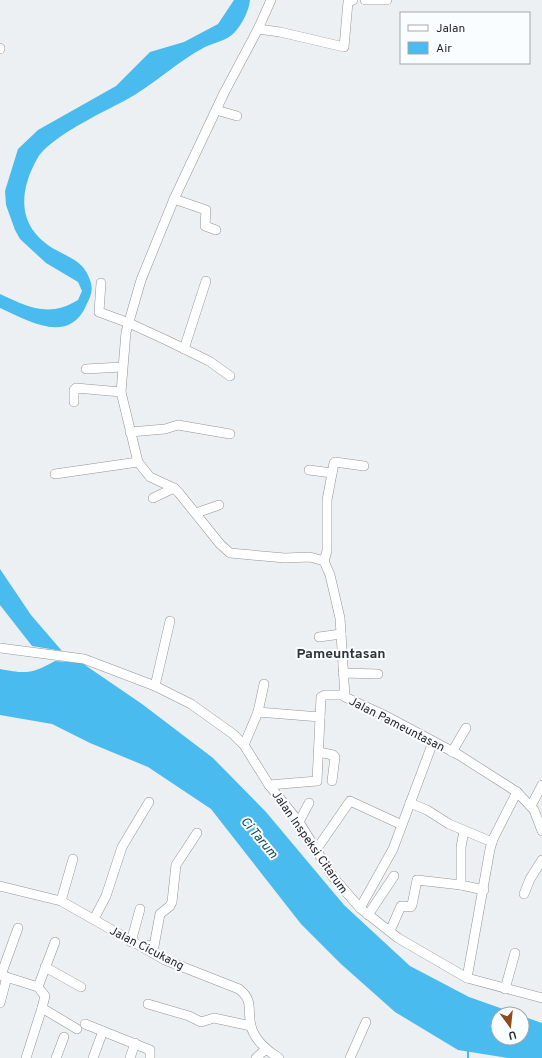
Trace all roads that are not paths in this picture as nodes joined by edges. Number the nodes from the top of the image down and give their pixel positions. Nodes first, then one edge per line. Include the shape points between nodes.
1 (271, 0) edge
2 (353, 0) edge
3 (365, 0) edge
4 (387, 0) edge
5 (258, 29) junction
6 (216, 110) junction
7 (237, 116) dead end
8 (174, 198) junction
9 (216, 230) dead end
10 (206, 281) dead end
11 (101, 283) dead end
12 (129, 323) junction
13 (184, 349) junction
14 (122, 367) junction
15 (86, 369) dead end
16 (230, 376) dead end
17 (121, 392) junction
18 (74, 402) dead end
19 (130, 432) junction
20 (230, 434) dead end
21 (138, 462) junction
22 (364, 466) dead end
23 (310, 470) dead end
24 (332, 473) junction
25 (55, 474) dead end
26 (174, 488) junction
27 (152, 498) dead end
28 (219, 505) dead end
29 (196, 513) junction
30 (324, 560) junction
31 (170, 621) dead end
32 (341, 634) junction
33 (319, 637) dead end
34 (0, 648) edge
35 (343, 673) junction
36 (378, 674) dead end
37 (264, 684) dead end
38 (155, 686) junction
39 (344, 695) junction
40 (258, 712) junction
41 (320, 717) junction
42 (466, 728) dead end
43 (433, 742) junction
44 (244, 745) junction
45 (319, 752) junction
46 (452, 752) junction
47 (332, 781) dead end
48 (269, 785) junction
49 (542, 785) edge
50 (517, 792) junction
51 (149, 802) dead end
52 (309, 803) dead end
53 (410, 803) junction
54 (531, 806) junction
55 (539, 815) edge
56 (299, 822) junction
57 (402, 825) junction
58 (464, 831) junction
59 (542, 831) edge
60 (196, 833) dead end
61 (492, 842) junction
62 (316, 850) junction
63 (73, 859) dead end
64 (542, 860) edge
65 (394, 876) dead end
66 (461, 885) junction
67 (0, 886) edge
68 (484, 890) junction
69 (524, 894) dead end
70 (61, 901) junction
71 (360, 908) junction
72 (140, 909) dead end
73 (368, 914) junction
74 (94, 919) junction
75 (18, 928) dead end
76 (390, 931) junction
77 (55, 942) dead end
78 (131, 942) junction
79 (140, 946) junction
80 (515, 953) dead end
81 (45, 967) junction
82 (3, 976) edge
83 (467, 978) junction
84 (38, 987) junction
85 (81, 987) dead end
86 (505, 989) junction
87 (542, 998) edge
88 (0, 1003) edge
89 (148, 1004) dead end
90 (42, 1008) junction
91 (366, 1022) dead end
92 (251, 1026) junction
93 (103, 1031) junction
94 (64, 1037) dead end
95 (135, 1043) junction
96 (266, 1049) junction
97 (26, 1058) edge
98 (56, 1058) edge
99 (93, 1058) edge
100 (130, 1058) edge
101 (150, 1058) edge
102 (256, 1058) edge
103 (279, 1058) edge
104 (350, 1058) edge

1 - 5 street
2 - 5 street via 348,2 344,47
3 - 4 street
5 - 6 street
6 - 7 street
6 - 8 street
8 - 9 street via 206,210 205,226
8 - 12 street via 141,280
10 - 13 street
11 - 12 street via 99,312
12 - 13 street
12 - 14 street
13 - 16 street via 209,361
14 - 15 street
14 - 17 street
17 - 18 street via 76,388
17 - 19 street
19 - 20 street via 165,429 178,425
19 - 21 street
21 - 25 street
21 - 26 street via 154,479
22 - 24 street via 335,462
23 - 24 street
24 - 30 street via 327,500 327,551
26 - 27 street
26 - 29 street
28 - 29 street
29 - 30 street via 230,553
30 - 32 street, Jalan Pameuntasan via 340,618
31 - 38 street
32 - 33 street
32 - 35 street, Jalan Pameuntasan
34 - 38 street, Jalan Inspeksi Citarum via 73,656
35 - 36 street
35 - 39 street, Jalan Pameuntasan
37 - 40 street
38 - 44 street, Jalan Inspeksi Citarum via 191,704 234,734
39 - 41 street via 321,697
39 - 43 street, Jalan Pameuntasan
40 - 41 street
40 - 44 street
41 - 45 street
42 - 46 street
43 - 46 street, Jalan Pameuntasan
43 - 53 street
44 - 48 street, Jalan Inspeksi Citarum
45 - 47 street via 334,757
45 - 48 street via 317,781
46 - 50 street, Jalan Pameuntasan
48 - 56 street, Jalan Inspeksi Citarum
49 - 54 street
50 - 54 street, Jalan Pameuntasan
50 - 61 street
51 - 74 street via 122,847 106,896
52 - 56 street
53 - 57 street
53 - 58 street
54 - 55 street, Jalan Pameuntasan
55 - 59 street, Jalan Pameuntasan
56 - 62 street, Jalan Inspeksi Citarum
57 - 62 street via 351,801
57 - 71 street via 385,866
58 - 61 street
58 - 66 street via 461,847
60 - 79 street via 176,865 172,902 159,916 154,946
61 - 68 street
62 - 71 street, Jalan Inspeksi Citarum via 340,887
63 - 70 street
64 - 69 street
65 - 73 street
66 - 68 street
66 - 76 street via 417,880 411,907 401,906
67 - 70 street, Jalan Cicukang
68 - 83 street
70 - 74 street, Jalan Cicukang
71 - 73 street, Jalan Inspeksi Citarum
72 - 78 street
73 - 76 street, Jalan Inspeksi Citarum
74 - 78 street, Jalan Cicukang
75 - 82 street
76 - 83 street, Jalan Inspeksi Citarum
77 - 81 street
78 - 79 street, Jalan Cicukang
79 - 92 street, Jalan Cicukang via 165,960 239,989 249,1001
80 - 86 street
81 - 84 street
81 - 85 street
82 - 84 street
82 - 88 street
83 - 86 street, Jalan Inspeksi Citarum
84 - 90 street via 45,996
86 - 87 street, Jalan Inspeksi Citarum
89 - 92 street via 202,1022 214,1018
90 - 93 street via 81,1026
90 - 97 street
91 - 104 street
92 - 96 street, Jalan Cicukang
93 - 95 street
93 - 99 street
94 - 98 street
95 - 100 street
95 - 101 street via 150,1050
96 - 102 street
96 - 103 street, Jalan Cicukang

